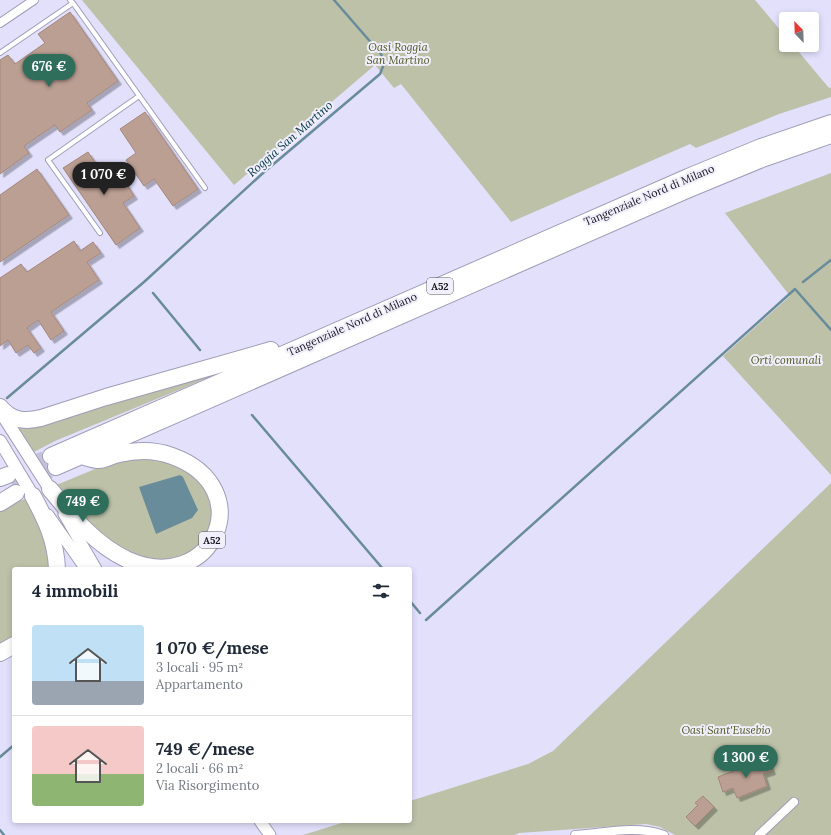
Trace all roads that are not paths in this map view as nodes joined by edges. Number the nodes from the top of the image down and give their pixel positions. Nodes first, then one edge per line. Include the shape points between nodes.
1 (34, 0) edge
2 (72, 2) edge
3 (0, 23) edge
4 (0, 53) edge
5 (139, 96) junction
6 (831, 123) edge
7 (831, 135) edge
8 (205, 188) dead end
9 (100, 233) dead end
10 (479, 268) junction
11 (2, 413) edge
12 (0, 442) edge
13 (81, 456) junction
14 (7, 485) tunnel mouth
15 (50, 489) junction
16 (33, 496) junction
17 (0, 503) edge
18 (56, 567) edge
19 (85, 567) edge
20 (95, 567) edge
21 (12, 646) edge
22 (0, 653) edge
23 (794, 802) dead end
24 (261, 823) edge
25 (270, 835) edge
26 (575, 835) edge
27 (664, 835) edge
28 (759, 835) edge

1 - 3 street
2 - 4 lane
2 - 5 lane
5 - 8 lane
5 - 9 lane via 48,160
6 - 10 highway, Tangenziale Nord di Milano / A52 via 724,162
7 - 13 highway, Tangenziale Nord di Milano / A52 via 706,182
10 - 11 highway, A52 via 422,287 286,345 41,418 15,419
10 - 13 highway, Tangenziale Nord di Milano / A52 via 54,461
11 - 15 main road
12 - 16 main road
13 - 15 highway, A52 via 99,460 125,452 153,452 173,457 192,467 208,479 214,487 218,501 219,522 211,543 201,554 179,566 163,567 138,563 103,545 77,521
14 - 17 highway
15 - 20 street
16 - 18 highway via 46,520 54,543
16 - 19 street
21 - 22 highway
23 - 28 street
24 - 25 street
26 - 27 street via 635,830 654,831

